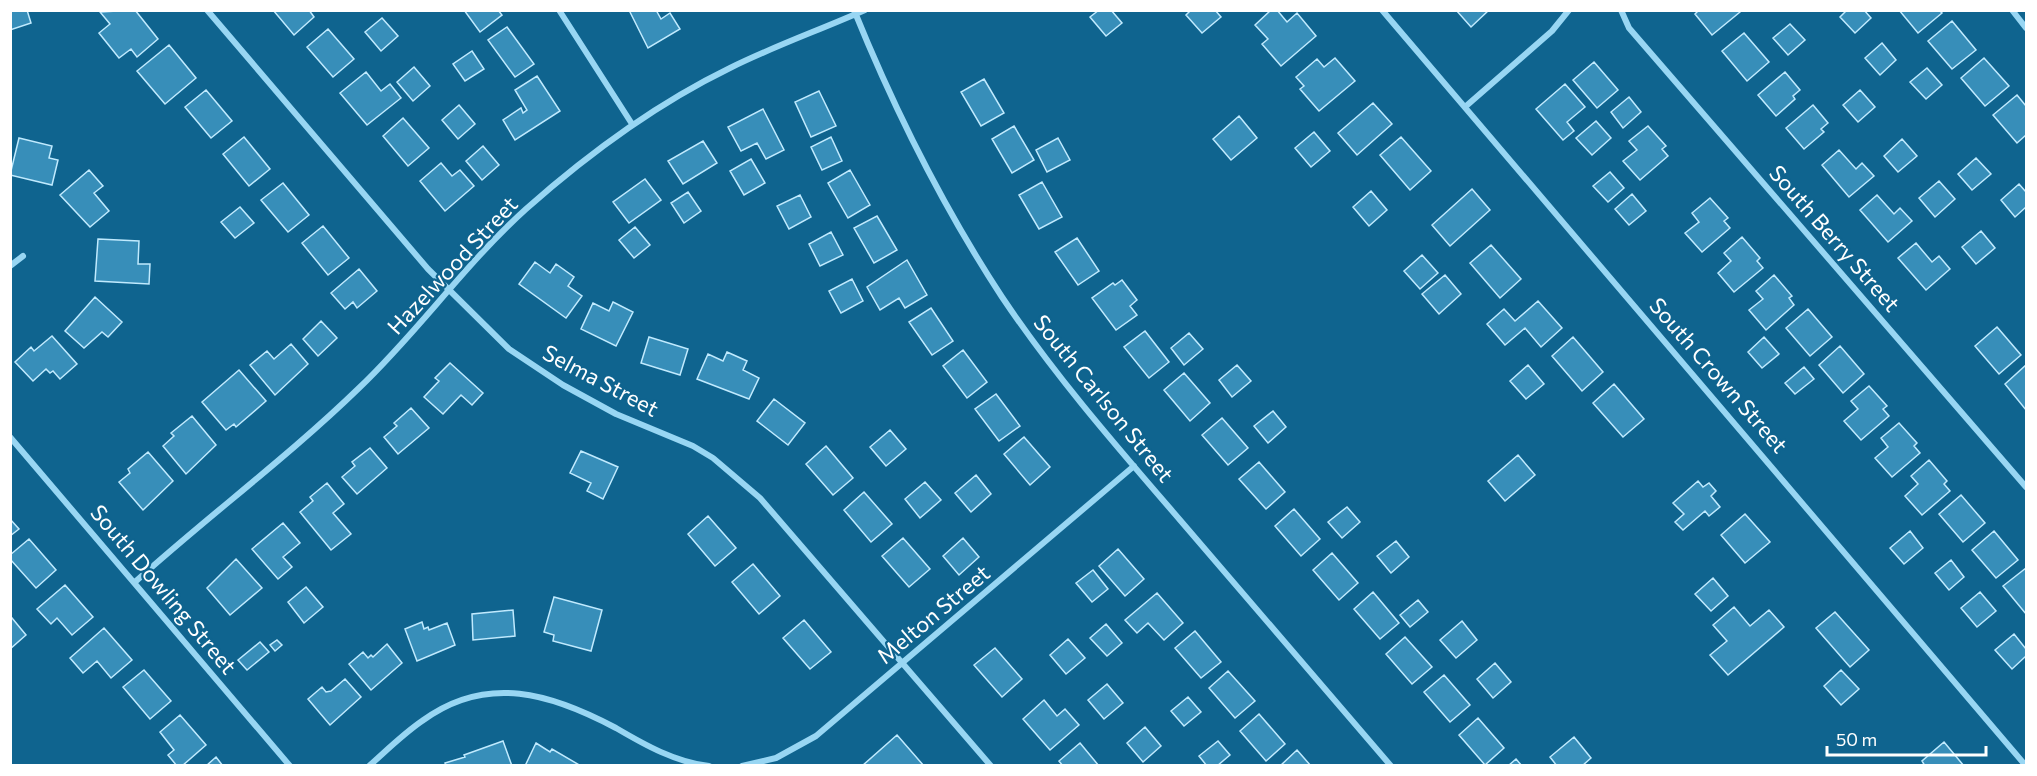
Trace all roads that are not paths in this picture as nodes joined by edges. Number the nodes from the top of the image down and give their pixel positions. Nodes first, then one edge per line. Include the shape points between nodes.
1 (207, 10) edge
2 (559, 10) edge
3 (865, 10) edge
4 (1382, 10) edge
5 (1569, 10) edge
6 (1621, 10) edge
7 (2012, 10) edge
8 (855, 12) edge
9 (2026, 28) edge
10 (1465, 107) junction
11 (632, 124) junction
12 (23, 255) dead end
13 (10, 266) edge
14 (448, 290) junction
15 (10, 437) edge
16 (1134, 466) junction
17 (2026, 487) edge
18 (135, 582) junction
19 (902, 664) junction
20 (290, 765) edge
21 (369, 765) edge
22 (709, 765) edge
23 (742, 765) edge
24 (991, 765) edge
25 (1390, 765) edge
26 (2026, 765) edge

1 - 14 street, Selma Street
2 - 11 street
3 - 8 street, Hazelwood Street
4 - 10 street, South Crown Street
5 - 10 street via 1551,31
6 - 17 street, South Berry Street via 1629,28
7 - 9 street
8 - 11 street, Hazelwood Street via 730,68
8 - 16 street, South Carlson Street via 906,129 972,249 1048,361
10 - 26 street, South Crown Street
11 - 14 street, Hazelwood Street via 525,210
12 - 13 street
14 - 18 street, Hazelwood Street via 402,346 358,390
14 - 19 street, Selma Street via 509,349 563,385 616,414 693,446 732,471 760,498
15 - 18 street, South Dowling Street
16 - 19 street, Melton Street
16 - 25 street, South Carlson Street
18 - 20 street, South Dowling Street
19 - 23 street, Melton Street via 816,736 776,758
19 - 24 street, Selma Street
21 - 22 street via 422,720 443,708 475,697 512,693 554,699 576,707 655,750

